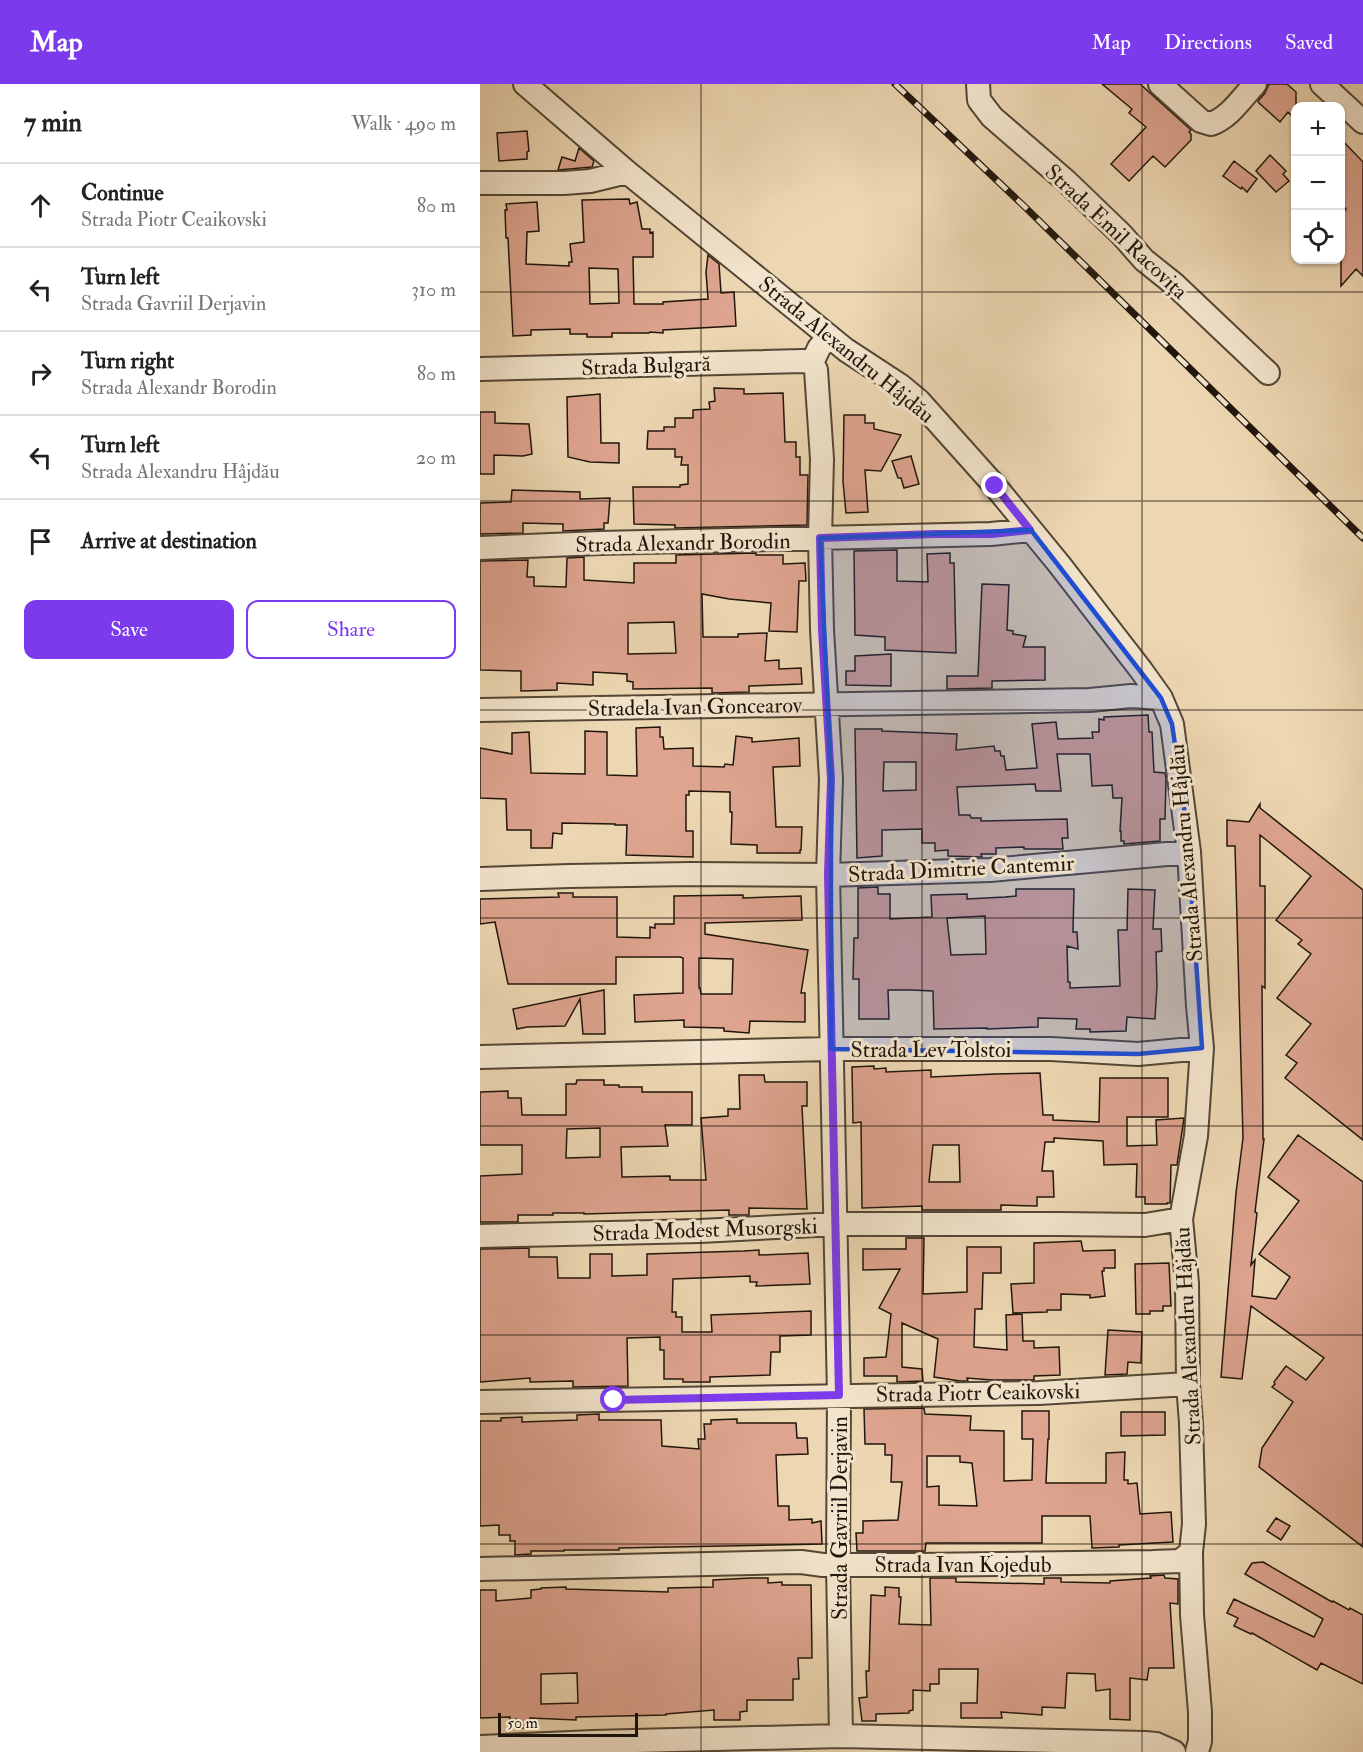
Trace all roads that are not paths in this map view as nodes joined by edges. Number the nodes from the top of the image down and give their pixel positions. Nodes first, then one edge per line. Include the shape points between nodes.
1 (525, 84) edge
2 (978, 84) edge
3 (1160, 84) edge
4 (1255, 84) edge
5 (1322, 84) edge
6 (1363, 122) edge
7 (627, 172) junction
8 (480, 183) edge
9 (829, 336) junction
10 (812, 363) junction
11 (480, 369) edge
12 (1268, 373) dead end
13 (1030, 530) junction
14 (820, 538) junction
15 (480, 548) edge
16 (1161, 698) junction
17 (827, 703) junction
18 (480, 710) edge
19 (1189, 852) junction
20 (828, 875) junction
21 (480, 879) edge
22 (1202, 1048) junction
23 (831, 1049) junction
24 (480, 1057) edge
25 (1180, 1219) junction
26 (835, 1224) junction
27 (480, 1236) edge
28 (1188, 1384) junction
29 (839, 1395) junction
30 (480, 1402) edge
31 (1191, 1552) junction
32 (838, 1565) junction
33 (480, 1569) edge
34 (841, 1736) junction
35 (480, 1748) edge
36 (1174, 1752) edge
37 (1197, 1752) edge

1 - 7 street, Strada Alexandru Hâjdău
2 - 12 street, Strada Emil Racovița via 979,100 992,117 1066,181 1144,260
3 - 4 street via 1201,121 1211,124 1229,113
5 - 6 street
7 - 8 street via 564,183
7 - 9 street, Strada Alexandru Hâjdău
9 - 10 street
9 - 13 street, Strada Alexandru Hâjdău via 919,401
10 - 11 street, Strada Bulgară
10 - 14 street, Strada Gavriil Derjavin via 816,370 822,459
13 - 14 street, Strada Alexandr Borodin
13 - 16 street, Strada Alexandru Hâjdău
14 - 15 street, Strada Alexandr Borodin
14 - 17 street, Strada Gavriil Derjavin
16 - 17 street, Stradela Ivan Goncearov
16 - 19 street, Strada Alexandru Hâjdău via 1172,724
17 - 18 street, Stradela Ivan Goncearov
17 - 20 street, Strada Gavriil Derjavin via 831,779
19 - 20 street, Strada Dimitrie Cantemir via 990,870
19 - 22 street, Strada Alexandru Hâjdău
20 - 21 street, Strada Dimitrie Cantemir
20 - 23 street, Strada Gavriil Derjavin
22 - 23 street, Strada Lev Tolstoi via 1138,1054 1051,1049
22 - 25 street, Strada Alexandru Hâjdău via 1196,1136
23 - 24 street, Strada Lev Tolstoi
23 - 26 street, Strada Gavriil Derjavin
25 - 26 street, Strada Modest Musorgski via 1145,1225
25 - 28 street, Strada Alexandru Hâjdău via 1187,1283
26 - 27 street, Strada Modest Musorgski
26 - 29 street, Strada Gavriil Derjavin
28 - 29 street, Strada Piotr Ceaikovski via 1040,1393
28 - 31 street, Strada Alexandru Hâjdău via 1194,1524
29 - 30 street, Strada Piotr Ceaikovski
29 - 32 street, Strada Gavriil Derjavin
31 - 32 street, Strada Ivan Kojedub via 1180,1561 1153,1562
31 - 37 street, Strada Alexandru Hâjdău via 1200,1712
32 - 33 street, Strada Ivan Kojedub
32 - 34 street, Strada Gavriil Derjavin
34 - 35 street
34 - 36 street via 1145,1743

